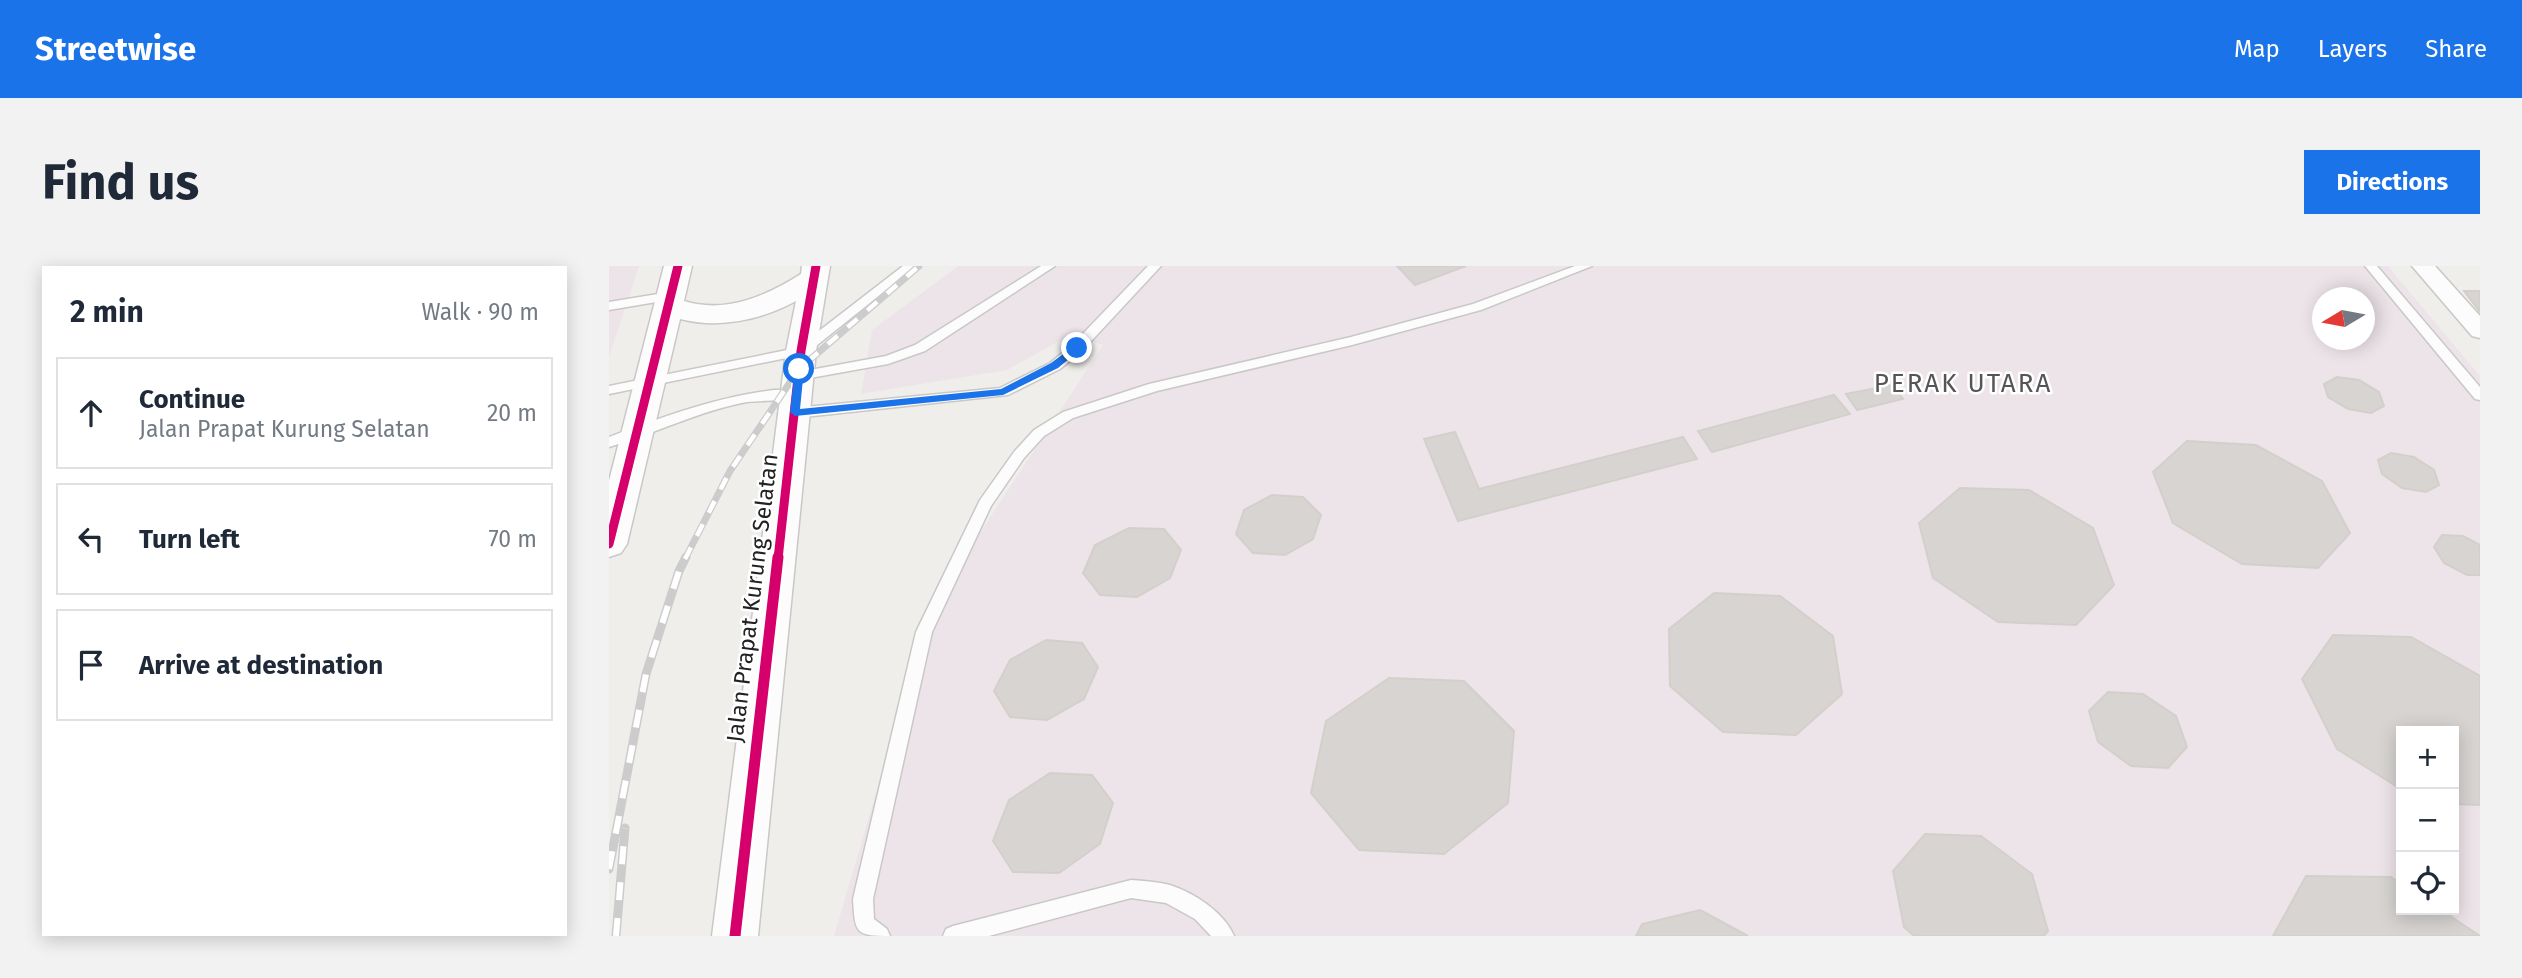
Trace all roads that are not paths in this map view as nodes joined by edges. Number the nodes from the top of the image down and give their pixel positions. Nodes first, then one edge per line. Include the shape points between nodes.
1 (678, 266) edge
2 (910, 266) edge
3 (1049, 266) edge
4 (1155, 266) edge
5 (1586, 266) edge
6 (2371, 266) edge
7 (2423, 266) edge
8 (816, 272) edge
9 (669, 301) junction
10 (609, 306) edge
11 (2480, 331) edge
12 (651, 382) junction
13 (798, 383) junction
14 (609, 390) edge
15 (2480, 396) edge
16 (639, 431) junction
17 (609, 442) edge
18 (609, 544) edge
19 (735, 936) edge
20 (880, 936) edge
21 (953, 936) edge
22 (1224, 936) edge

1 - 9 street
2 - 13 lane
3 - 13 lane via 920,348
4 - 13 lane via 1077,348 1055,366 1003,392
5 - 20 lane via 1477,307 1154,387 1068,415 1039,433 985,504 924,632 863,899 864,924
6 - 15 lane
7 - 11 street
8 - 9 street via 786,297 748,310 690,315
8 - 13 street, Jalan Prapat Kurung Selatan
9 - 10 lane
9 - 12 street
12 - 13 lane
12 - 14 lane
12 - 16 street
13 - 16 lane via 781,394 736,400
13 - 19 street, Jalan Prapat Kurung Selatan
16 - 17 lane
16 - 18 street
21 - 22 lane via 1131,889 1168,894 1202,912

